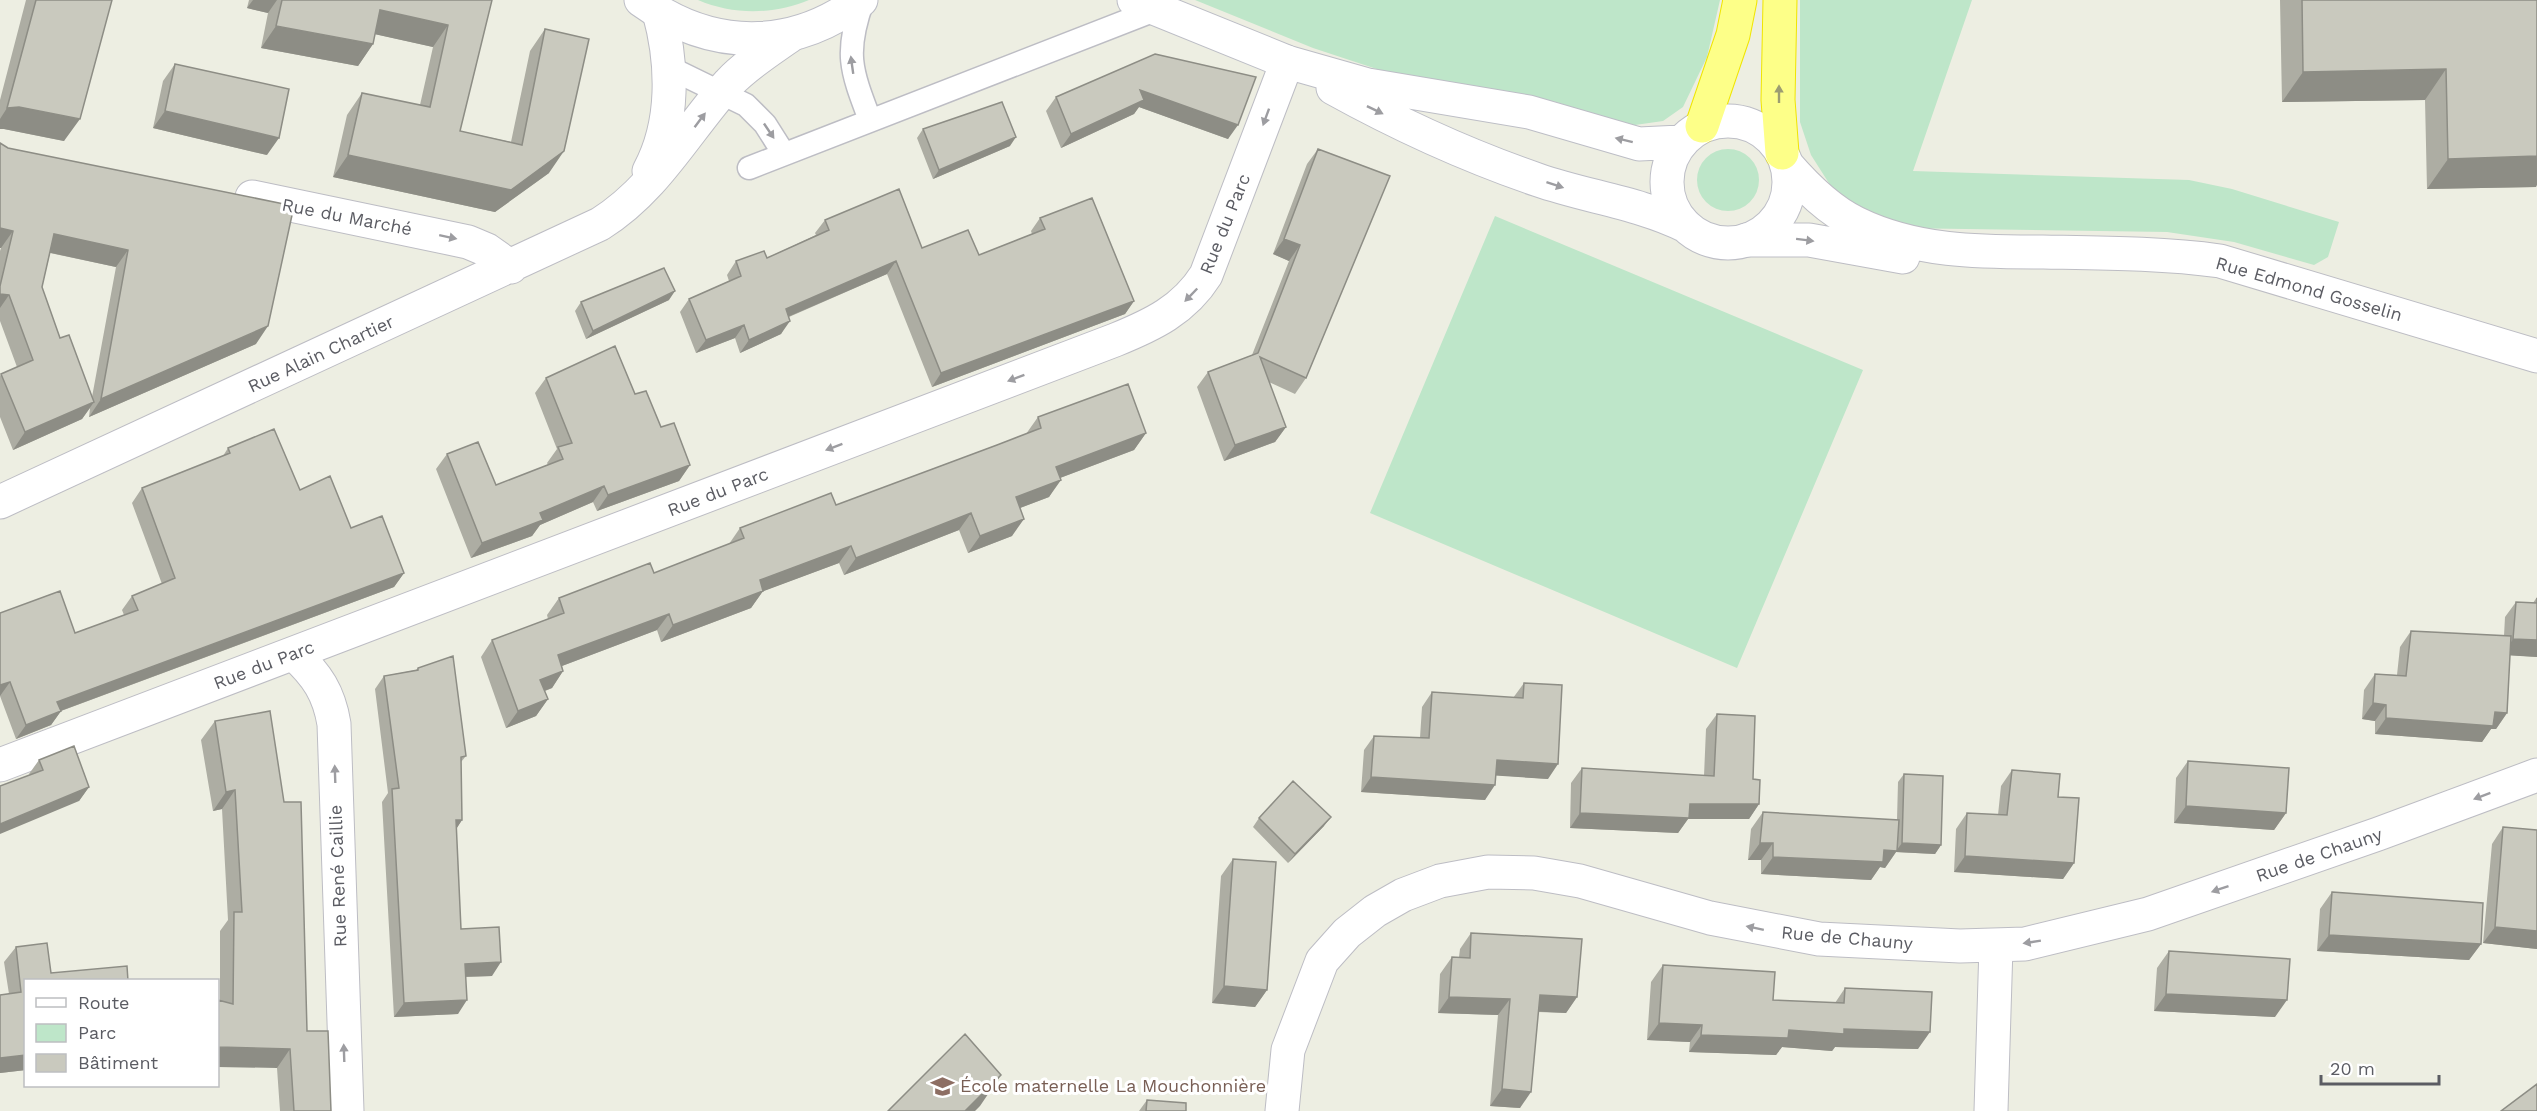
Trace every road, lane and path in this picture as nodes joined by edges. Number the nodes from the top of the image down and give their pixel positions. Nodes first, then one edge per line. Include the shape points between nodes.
1 (862, 0) edge
2 (1740, 0) edge
3 (1780, 0) edge
4 (1144, 5) edge
5 (650, 6) edge
6 (791, 35) junction
7 (1287, 62) junction
8 (668, 67) junction
9 (722, 92) junction
10 (870, 120) junction
11 (1692, 134) junction
12 (784, 154) junction
13 (1785, 159) junction
14 (749, 168) dead end
15 (220, 191) edge
16 (635, 196) junction
17 (1686, 226) junction
18 (1747, 240) junction
19 (1968, 252) junction
20 (511, 267) junction
21 (2537, 356) edge
22 (0, 502) edge
23 (294, 654) junction
24 (0, 765) edge
25 (2537, 775) edge
26 (1996, 946) junction
27 (346, 1111) edge
28 (1282, 1111) edge
29 (1991, 1111) edge

1 - 6 street via 822,24
10 -> 1 lane via 850,53
2 - 11 highway via 1730,46
13 -> 3 highway via 1778,100
4 - 7 street
4 - 10 lane
5 - 6 street via 694,30 723,37
5 - 8 street, Rue Alain Chartier via 665,34
6 - 9 street, Rue Alain Chartier via 748,66
11 -> 7 street via 1640,144 1538,114 1402,92
7 -> 17 street via 1366,106 1469,152 1536,179 1653,211
7 -> 23 street, Rue du Parc via 1206,275 1195,292 1165,317 1115,340
8 - 9 lane
8 - 16 street, Rue Alain Chartier via 668,105 661,142
9 -> 12 lane via 755,113
16 -> 9 street, Rue Alain Chartier via 662,171
10 - 12 lane
11 - 13 street via 1729,120 1747,124 1771,138
11 - 17 street via 1671,160 1667,180 1670,201
12 - 14 lane
13 - 18 street via 1789,184 1782,210 1771,226
13 - 19 street, Rue Edmond Gosselin via 1820,199 1854,222 1897,240
15 -> 20 street, Rue du Marché via 468,242 487,249
16 - 20 street, Rue Alain Chartier via 600,224
17 - 18 street via 1719,242
18 -> 19 street, Rue Edmond Gosselin via 1809,240 1900,257
19 - 21 street, Rue Edmond Gosselin via 2220,261
20 - 22 street, Rue Alain Chartier
23 - 24 street, Rue du Parc
27 -> 23 street, Rue René Caillie via 333,724 323,686
25 -> 26 street, Rue de Chauny via 2148,914 2055,938
26 -> 28 street, Rue de Chauny via 1819,939 1710,918 1554,876 1511,872 1461,876 1420,887 1382,906 1347,933 1322,961 1288,1050
26 - 29 street

